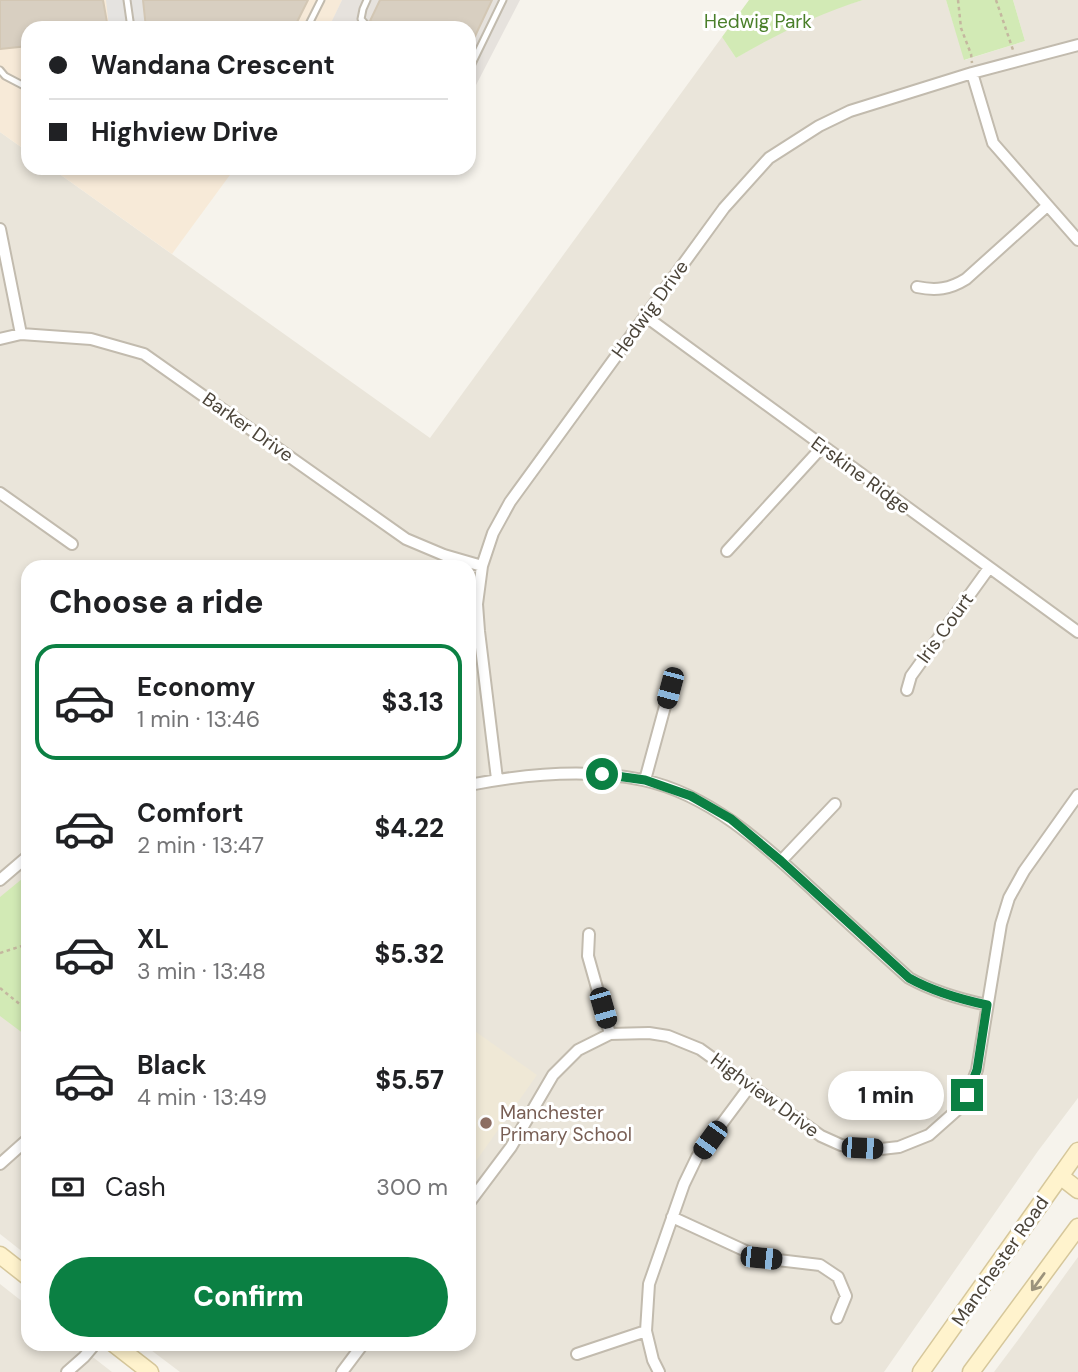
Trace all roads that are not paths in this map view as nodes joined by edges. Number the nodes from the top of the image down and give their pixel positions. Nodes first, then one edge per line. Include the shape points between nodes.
1 (127, 0) edge
2 (321, 0) edge
3 (367, 0) edge
4 (503, 0) edge
5 (130, 21) edge
6 (310, 21) edge
7 (364, 21) edge
8 (1078, 44) edge
9 (476, 55) edge
10 (0, 69) edge
11 (972, 73) junction
12 (21, 84) edge
13 (1047, 206) junction
14 (0, 229) edge
15 (1078, 240) edge
16 (917, 287) dead end
17 (645, 316) junction
18 (21, 334) junction
19 (0, 339) edge
20 (822, 446) junction
21 (0, 493) edge
22 (72, 544) dead end
23 (727, 551) dead end
24 (461, 560) edge
25 (476, 564) edge
26 (482, 566) junction
27 (989, 568) junction
28 (1078, 632) edge
29 (670, 688) dead end
30 (907, 690) dead end
31 (497, 779) junction
32 (645, 780) junction
33 (476, 784) edge
34 (1078, 795) edge
35 (835, 804) dead end
36 (781, 861) junction
37 (21, 862) edge
38 (0, 880) edge
39 (589, 934) dead end
40 (987, 1005) junction
41 (610, 1034) junction
42 (750, 1086) junction
43 (21, 1145) edge
44 (1078, 1151) edge
45 (0, 1164) edge
46 (1060, 1176) junction
47 (1078, 1190) edge
48 (476, 1194) edge
49 (672, 1217) junction
50 (1078, 1227) edge
51 (0, 1255) edge
52 (21, 1272) edge
53 (836, 1318) dead end
54 (646, 1331) junction
55 (89, 1351) edge
56 (123, 1351) edge
57 (358, 1351) edge
58 (578, 1354) dead end
59 (67, 1372) edge
60 (150, 1372) edge
61 (342, 1372) edge
62 (659, 1372) edge
63 (922, 1372) edge
64 (971, 1372) edge

1 - 5 lane
2 - 6 lane
3 - 7 lane
4 - 9 lane
8 - 11 street, Hedwig Drive
10 - 12 lane
11 - 13 street via 993,143
11 - 17 street, Hedwig Drive via 850,111 769,158 724,208
13 - 15 street
13 - 16 street via 957,285
14 - 18 street
17 - 20 street, Erskine Ridge
17 - 26 street, Hedwig Drive via 510,502
18 - 19 street, Barker Drive
18 - 24 street, Barker Drive via 91,339 144,354 405,539
20 - 23 street
20 - 27 street, Erskine Ridge
21 - 22 street
25 - 26 street, Barker Drive
26 - 31 street, Hedwig Drive via 477,604
27 - 28 street, Erskine Ridge
27 - 30 street, Iris Court via 911,676
29 - 32 street
31 - 32 street via 582,772
31 - 33 street
32 - 36 street via 691,796 731,819
34 - 40 street, Highview Drive via 1009,898
35 - 36 street
36 - 40 street via 909,978 929,989
37 - 38 street
39 - 41 street via 588,956
40 - 42 street, Highview Drive via 977,1070 967,1095 929,1135 899,1147 841,1145
41 - 42 street, Highview Drive via 668,1036 700,1049
41 - 48 street, Highview Drive via 579,1050 554,1075 511,1147
42 - 49 street via 697,1157
43 - 45 street
44 - 46 main road, Manchester Road
46 - 47 main road
46 - 63 main road, Manchester Road
49 - 53 street via 761,1258 820,1265 838,1277 846,1296
49 - 54 street via 649,1284
50 -> 64 main road
51 - 52 main road
54 - 58 street
54 - 62 street
55 - 59 street
56 - 60 main road
57 - 61 street

